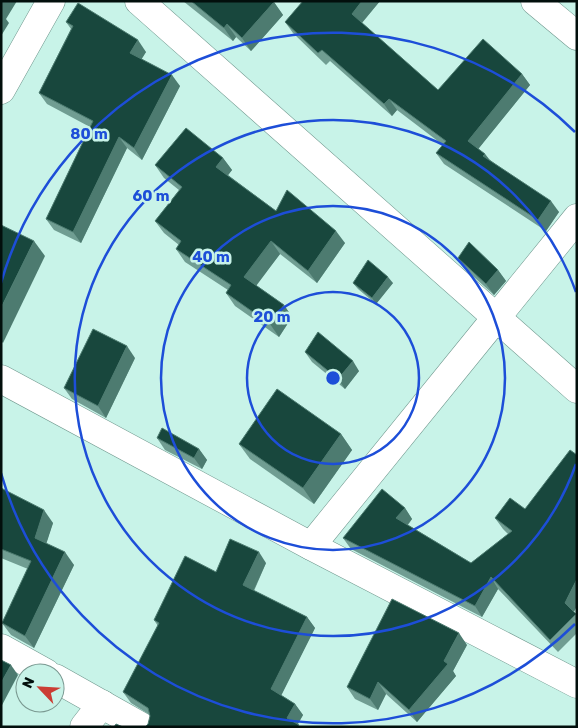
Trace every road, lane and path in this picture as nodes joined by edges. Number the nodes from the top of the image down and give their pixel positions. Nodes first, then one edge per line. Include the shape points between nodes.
1 (51, 1) edge
2 (139, 1) edge
3 (535, 1) edge
4 (577, 36) edge
5 (1, 90) edge
6 (577, 218) edge
7 (496, 317) junction
8 (1, 379) edge
9 (577, 389) edge
10 (311, 546) junction
11 (1, 648) edge
12 (28, 663) edge
13 (65, 684) edge
14 (577, 684) edge
15 (102, 704) junction
16 (84, 727) edge
17 (142, 727) edge

1 - 5 street
2 - 7 street
3 - 4 street
6 - 7 street
7 - 9 street
7 - 10 street
8 - 10 street
10 - 14 street
11 - 12 street
13 - 15 street
15 - 16 street
15 - 17 street

